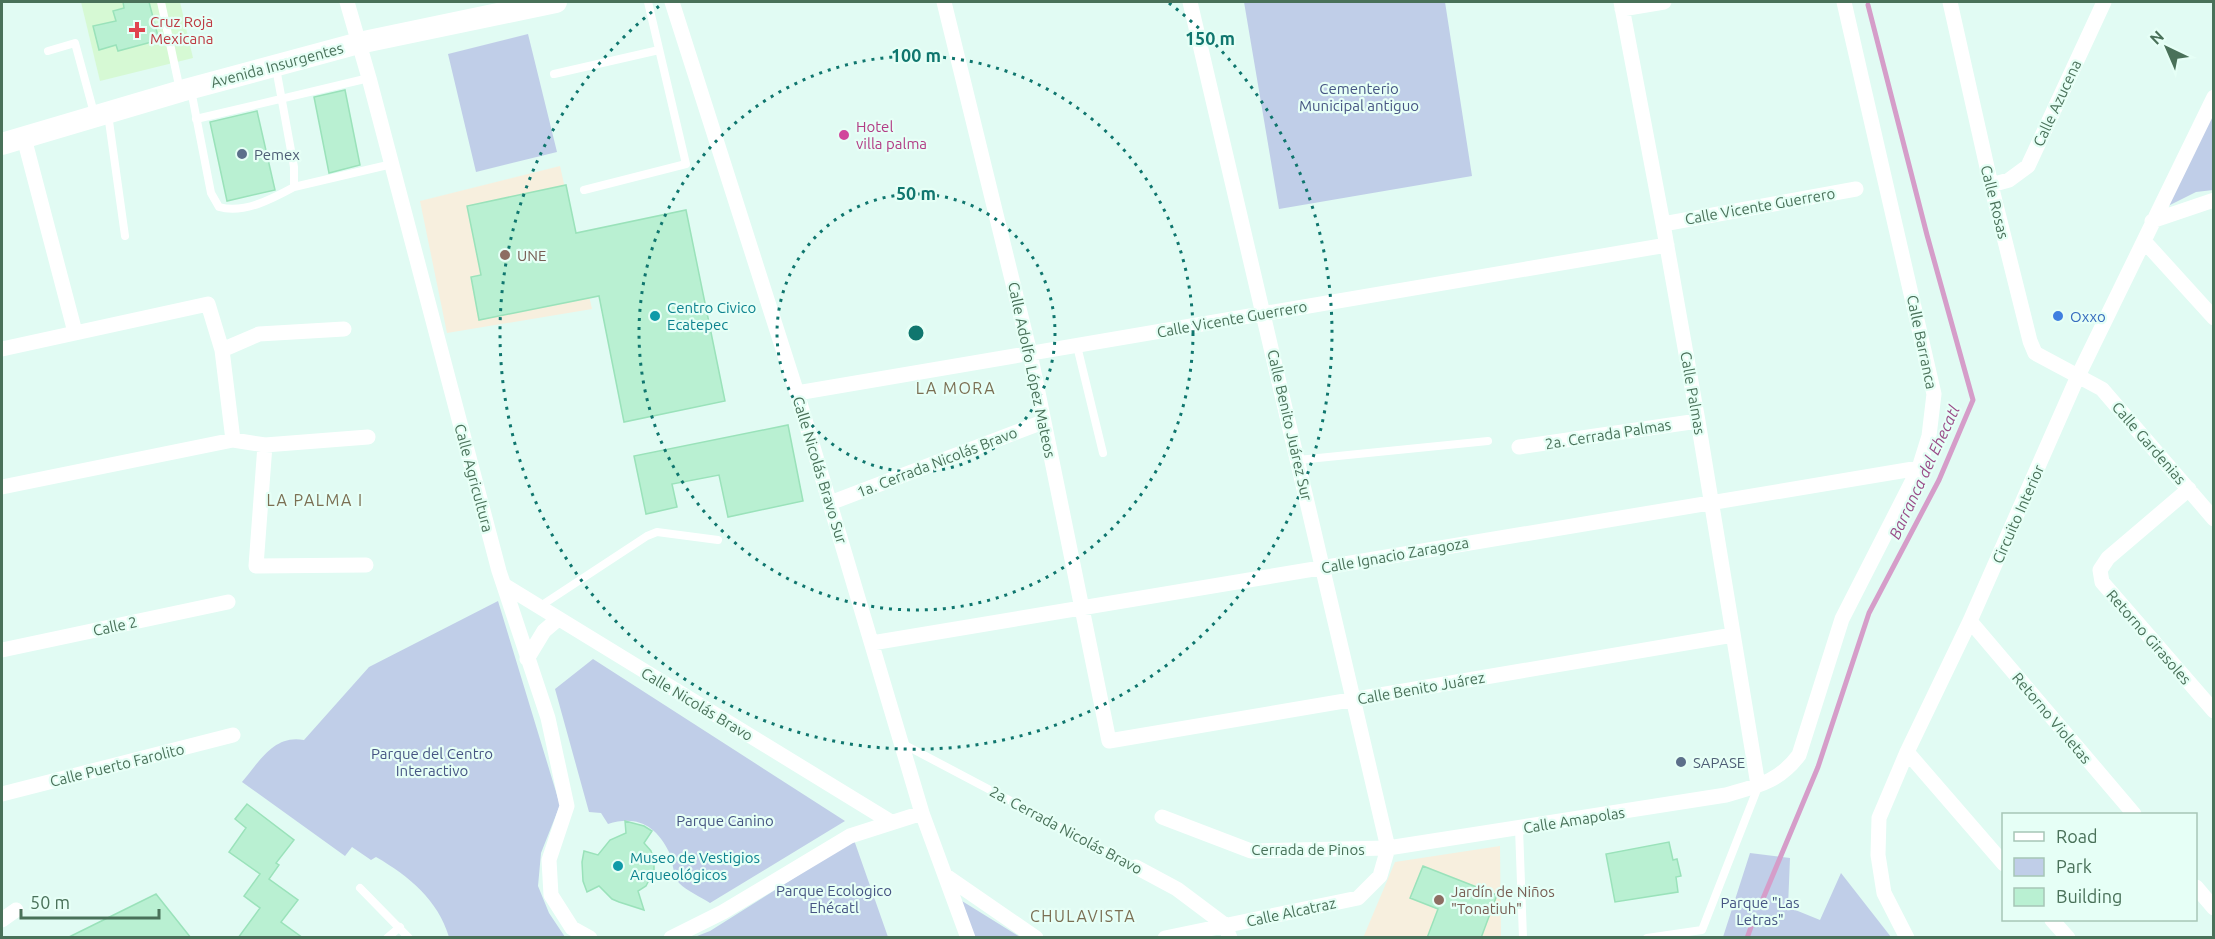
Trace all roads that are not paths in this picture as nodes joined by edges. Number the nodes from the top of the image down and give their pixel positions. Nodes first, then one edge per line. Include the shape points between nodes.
1 (161, 2) edge
2 (347, 2) edge
3 (556, 2) edge
4 (648, 2) edge
5 (672, 2) edge
6 (944, 2) edge
7 (1190, 2) edge
8 (1664, 2) edge
9 (1844, 2) edge
10 (1950, 2) edge
11 (2104, 2) edge
12 (1621, 5) edge
13 (359, 43) junction
14 (658, 50) junction
15 (48, 51) dead end
16 (275, 65) junction
17 (554, 74) dead end
18 (369, 78) junction
19 (186, 90) junction
20 (2214, 97) edge
21 (281, 100) junction
22 (101, 114) junction
23 (196, 119) junction
24 (24, 138) junction
25 (2, 144) edge
26 (392, 164) junction
27 (1991, 185) junction
28 (294, 187) junction
29 (1856, 189) dead end
30 (584, 190) dead end
31 (2214, 200) edge
32 (2152, 221) junction
33 (1663, 224) junction
34 (125, 236) dead end
35 (2144, 241) junction
36 (1667, 245) junction
37 (1264, 314) junction
38 (2214, 318) edge
39 (344, 329) dead end
40 (75, 332) junction
41 (1077, 346) junction
42 (2, 349) edge
43 (222, 350) junction
44 (1030, 354) junction
45 (2078, 376) junction
46 (797, 393) junction
47 (1698, 420) junction
48 (1043, 422) junction
49 (368, 437) dead end
50 (232, 440) junction
51 (1488, 441) dead end
52 (265, 445) junction
53 (1519, 447) dead end
54 (1103, 453) dead end
55 (1298, 460) junction
56 (1919, 468) junction
57 (2, 487) edge
58 (2189, 489) junction
59 (1712, 502) junction
60 (830, 503) junction
61 (2214, 519) edge
62 (718, 540) dead end
63 (366, 565) dead end
64 (1323, 568) junction
65 (504, 585) junction
66 (228, 602) dead end
67 (539, 607) junction
68 (1083, 608) junction
69 (558, 618) junction
70 (1970, 621) junction
71 (1733, 635) junction
72 (872, 643) junction
73 (2, 650) edge
74 (527, 659) junction
75 (1354, 699) junction
76 (2214, 711) edge
77 (233, 735) dead end
78 (1109, 741) joint
79 (902, 743) junction
80 (1907, 752) junction
81 (1758, 785) junction
82 (2, 794) edge
83 (922, 813) junction
84 (2133, 813) edge
85 (1162, 817) dead end
86 (891, 822) junction
87 (1519, 828) junction
88 (1388, 848) junction
89 (2002, 862) edge
90 (1136, 867) joint
91 (946, 876) junction
92 (2197, 887) edge
93 (360, 888) dead end
94 (2214, 908) edge
95 (16, 910) dead end
96 (2, 920) edge
97 (2053, 921) edge
98 (400, 927) junction
99 (1227, 931) edge
100 (573, 933) edge
101 (387, 938) edge
102 (409, 938) edge
103 (590, 938) edge
104 (670, 938) edge
105 (968, 938) edge
106 (1036, 938) edge
107 (1165, 938) edge
108 (1523, 938) edge
109 (1647, 938) edge
110 (1908, 938) edge
111 (2068, 938) edge

1 - 19 lane
2 - 13 street, Calle Agricultura
3 - 13 main road, Avenida Insurgentes
4 - 14 lane
5 - 46 street, Calle Nicolás Bravo Sur
6 - 44 street, Calle Adolfo López Mateos
7 - 37 street, Calle Benito Juárez Sur
8 - 12 street
9 - 56 street, Calle Barranca via 1934,394 1929,436
10 - 27 street, Calle Rosas
11 - 27 street, Calle Azucena via 2028,166 2009,180
12 - 33 street, Calle Palmas
13 - 16 main road, Avenida Insurgentes
13 - 18 street, Calle Agricultura
14 - 17 lane
14 - 30 lane via 686,164
15 - 22 lane via 75,43
16 - 19 main road, Avenida Insurgentes
16 - 21 lane
18 - 21 lane
18 - 26 street, Calle Agricultura
19 - 22 main road, Avenida Insurgentes
19 - 23 lane
20 - 32 street, Circuito Interior
21 - 23 lane
21 - 28 lane
22 - 24 main road, Avenida Insurgentes
22 - 34 lane
23 - 28 lane via 211,193 219,207 232,210 273,198
24 - 25 main road, Avenida Insurgentes
24 - 40 street
26 - 28 lane
26 - 65 street, Calle Agricultura
27 - 45 street, Calle Rosas via 2035,353
29 - 33 street, Calle Vicente Guerrero
31 - 32 street
32 - 35 street, Circuito Interior
33 - 36 street, Calle Palmas
35 - 38 street
35 - 45 street, Circuito Interior
36 - 37 street, Calle Vicente Guerrero
36 - 47 street, Calle Palmas
37 - 41 street, Calle Vicente Guerrero
37 - 55 street, Calle Benito Juárez Sur
39 - 43 street via 259,334
40 - 42 street
40 - 43 street via 208,304
41 - 44 street, Calle Vicente Guerrero
41 - 54 lane
43 - 50 street
44 - 46 street, Calle Vicente Guerrero
44 - 48 street, Calle Adolfo López Mateos
45 - 58 street, Calle Gardenias via 2102,389
45 - 70 street, Circuito Interior
46 - 60 street, Calle Nicolás Bravo Sur
47 - 53 street, 2a. Cerrada Palmas
47 - 59 street, Calle Palmas
48 - 60 street, 1a. Cerrada Nicolás Bravo
48 - 68 street, Calle Adolfo López Mateos
49 - 52 street
50 - 52 street
50 - 57 street
51 - 55 lane
52 - 63 street via 256,566
55 - 64 street, Calle Benito Juárez Sur
56 - 59 street, Calle Ignacio Zaragoza
56 - 81 street, Calle Barranca via 1842,619 1799,755 1789,769
58 - 61 street, Calle Gardenias
58 - 76 street, Retorno Girasoles via 2108,558 2100,570 2102,582
59 - 64 street, Calle Ignacio Zaragoza
59 - 71 street, Calle Palmas
60 - 72 street, Calle Nicolás Bravo Sur
62 - 67 lane via 657,532
64 - 68 street, Calle Ignacio Zaragoza
64 - 75 street, Calle Benito Juárez Sur
65 - 67 street, Calle Nicolás Bravo
65 - 74 street, Calle Agricultura
66 - 73 street, Calle 2
67 - 69 street, Calle Nicolás Bravo
68 - 72 street, Calle Ignacio Zaragoza
68 - 78 street, Calle Adolfo López Mateos
69 - 74 street via 536,642
69 - 86 street, Calle Nicolás Bravo
70 - 80 street, Circuito Interior
70 - 84 street, Retorno Violetas
71 - 75 street, Calle Benito Juárez
71 - 81 street, Calle Palmas
72 - 79 street, Calle Nicolás Bravo Sur
74 - 100 street, Calle Agricultura via 548,718 567,806 549,860 551,895
75 - 78 street, Calle Benito Juárez
75 - 88 street, Calle Benito Juárez Sur
77 - 82 street, Calle Puerto Farolito
79 - 83 street, Calle Nicolás Bravo Sur
79 - 90 lane, 2a. Cerrada Nicolás Bravo
80 - 89 street
80 - 110 street, Circuito Interior via 1879,818 1878,855 1884,893
81 - 87 street, Calle Amapolas via 1726,795
81 - 109 lane via 1702,930
83 - 86 street
83 - 91 street, Calle Nicolás Bravo Sur
85 - 88 street, Cerrada de Pinos via 1251,851
86 - 104 street via 850,836 723,912
87 - 88 street, Calle Amapolas
87 - 108 lane
88 - 99 street, Calle Alcatraz via 1380,876 1358,898
90 - 99 street, 2a. Cerrada Nicolás Bravo via 1177,889
91 - 105 street, Calle Nicolás Bravo Sur
91 - 106 street
92 - 94 street
93 - 98 lane
95 - 96 street
97 - 111 street
98 - 101 lane
98 - 102 lane
99 - 107 street, Calle Alcatraz
100 - 103 street, Calle Agricultura

